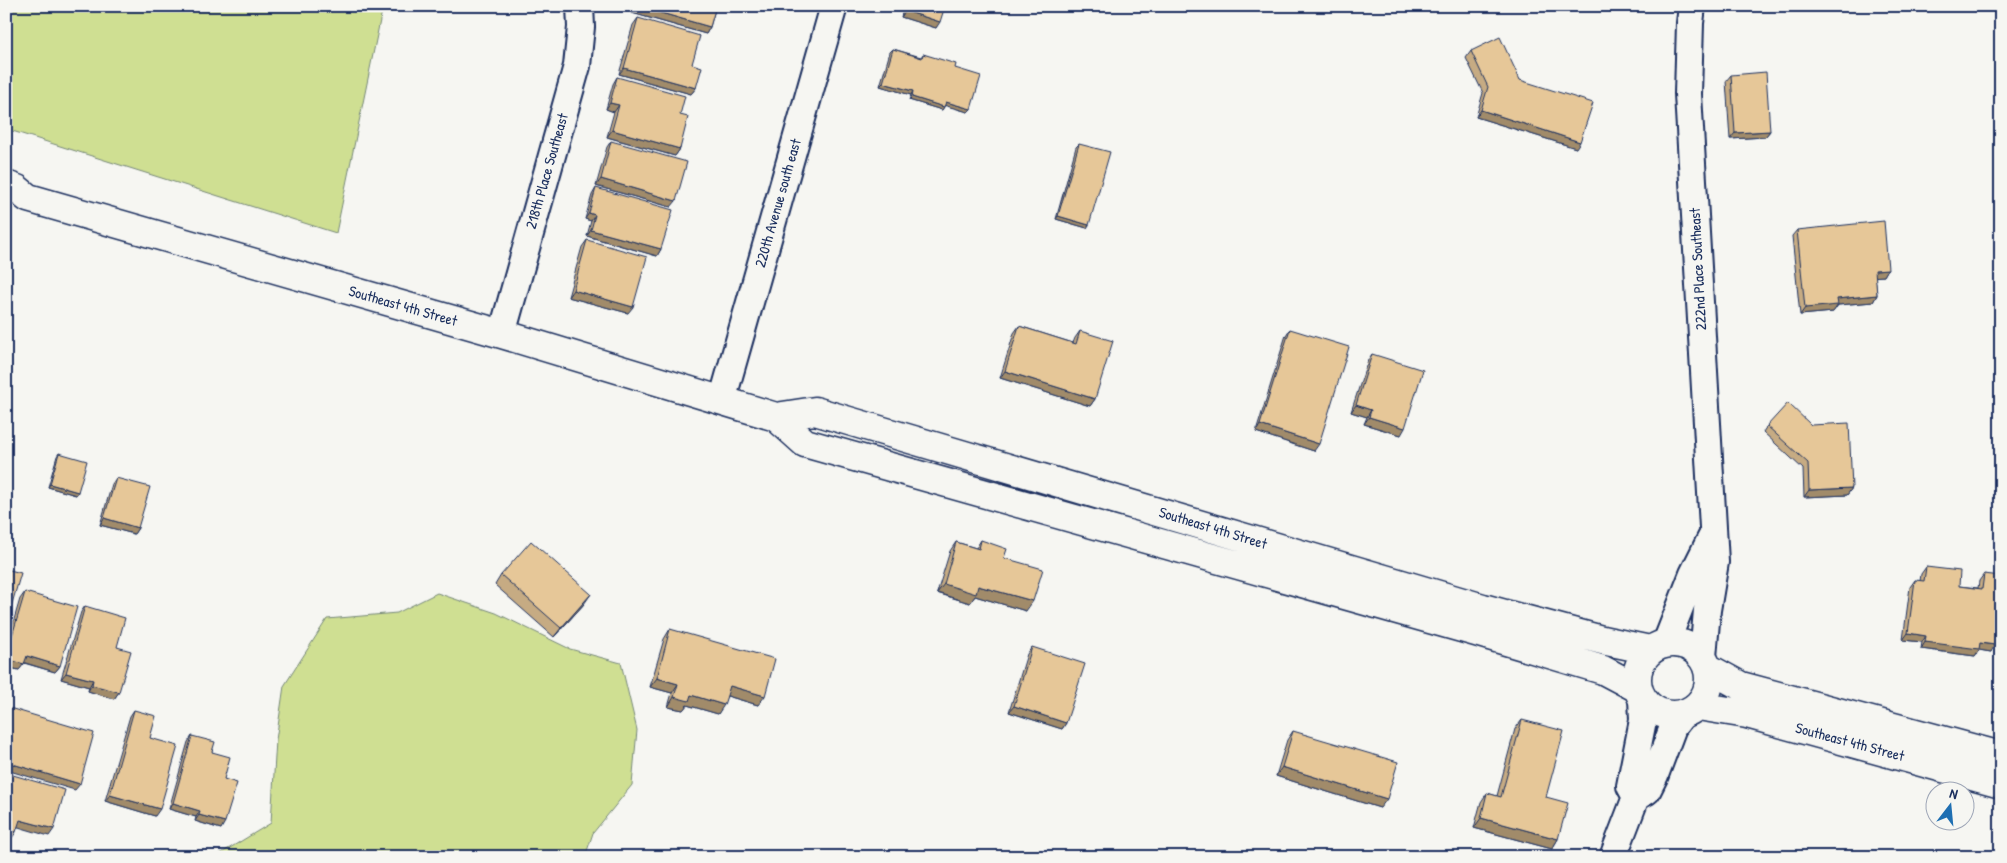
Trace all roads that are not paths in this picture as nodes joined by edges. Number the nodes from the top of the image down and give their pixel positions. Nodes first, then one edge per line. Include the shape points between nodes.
1 (580, 6) edge
2 (834, 6) edge
3 (1692, 6) edge
4 (13, 196) edge
5 (502, 334) junction
6 (722, 400) junction
7 (776, 417) junction
8 (1714, 533) junction
9 (1658, 646) junction
10 (1705, 662) junction
11 (1639, 693) junction
12 (1690, 710) junction
13 (2001, 756) edge
14 (2001, 784) edge
15 (1636, 797) junction
16 (1612, 857) edge

1 - 5 street, 218th Place Southeast via 577,66
2 - 6 street, 220th Avenue south east
3 - 8 street, 222nd Place Southeast via 1688,94
4 - 5 street, Southeast 4th Street
5 - 6 street, Southeast 4th Street
6 - 7 street, Southeast 4th Street
7 - 9 street, Southeast 4th Street via 815,411 1465,603 1602,640
7 - 11 street, Southeast 4th Street via 804,443 1603,670
8 - 9 street
8 - 10 street, 222nd Place Southeast via 1715,562 1707,610
9 - 10 street via 1672,642 1684,644 1694,649
9 - 11 street via 1638,666
10 - 12 street via 1709,679 1707,691
10 - 13 street, Southeast 4th Street via 1741,686
11 - 12 street via 1649,707 1659,713 1671,715
11 - 15 street via 1643,720 1630,786
12 - 14 street, Southeast 4th Street via 1747,714
12 - 15 street via 1673,727 1647,791
15 - 16 street

